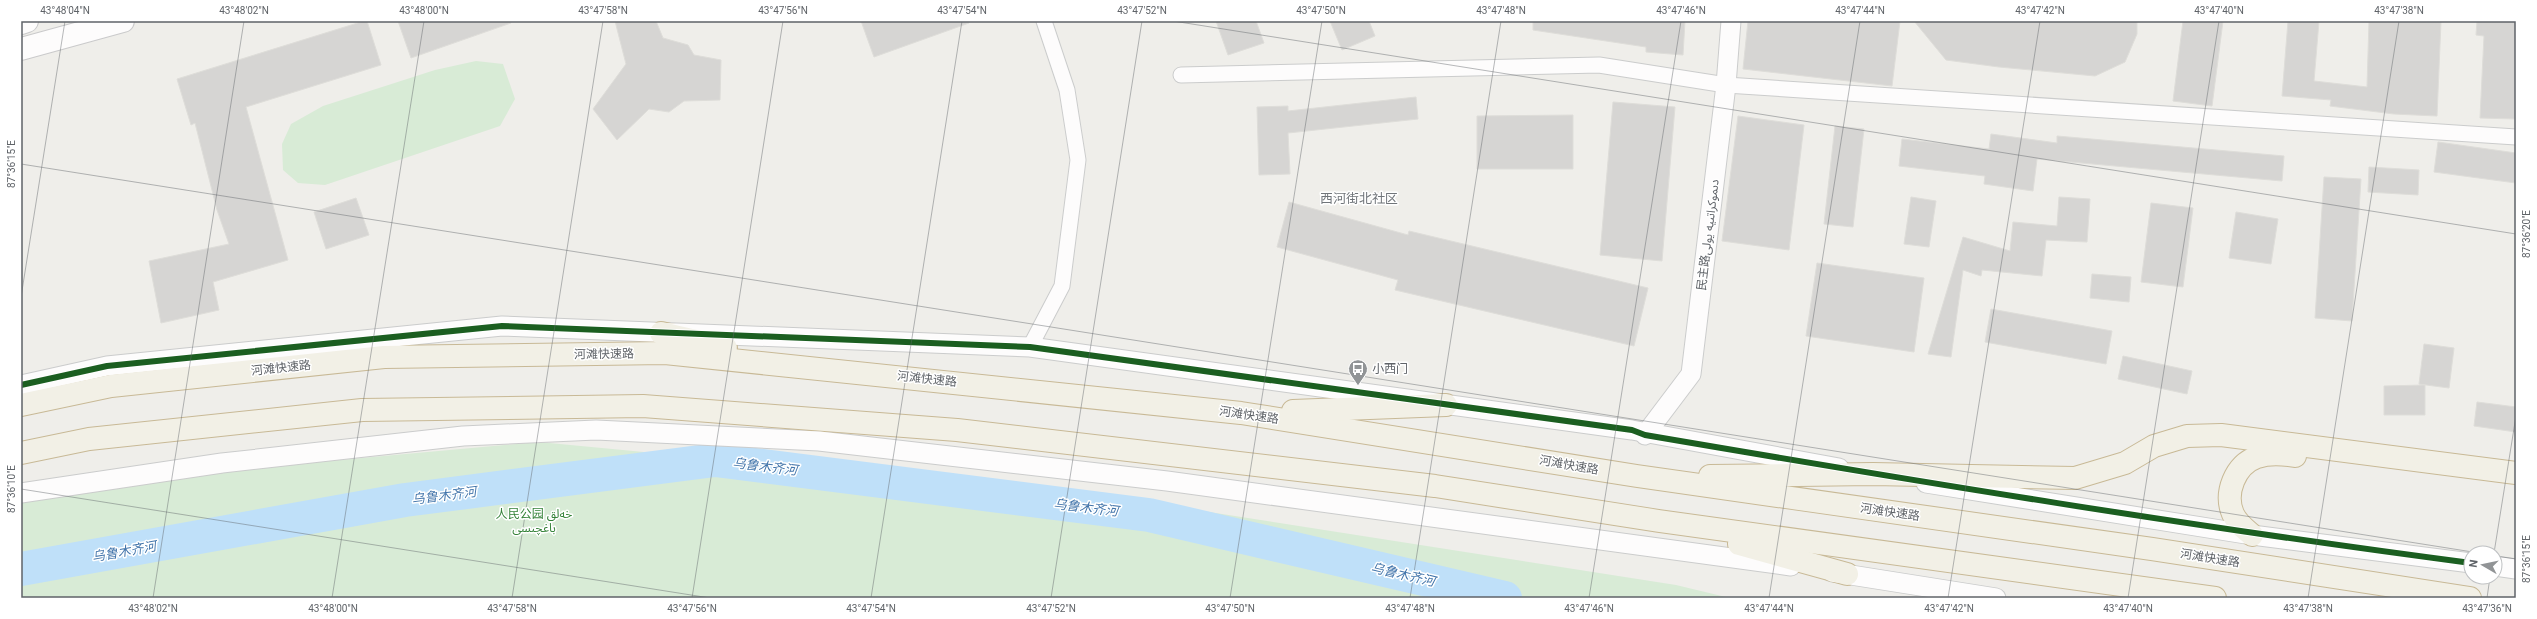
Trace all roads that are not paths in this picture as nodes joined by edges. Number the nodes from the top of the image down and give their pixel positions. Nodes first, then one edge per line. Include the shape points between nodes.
1 (28, 21) edge
2 (123, 21) edge
3 (1044, 21) edge
4 (1731, 21) edge
5 (21, 23) edge
6 (21, 50) edge
7 (1181, 75) dead end
8 (1726, 85) junction
9 (2516, 137) edge
10 (661, 333) junction
11 (1030, 347) junction
12 (816, 368) junction
13 (21, 385) edge
14 (21, 405) edge
15 (1446, 405) junction
16 (1241, 413) junction
17 (1645, 435) junction
18 (21, 453) edge
19 (2516, 473) edge
20 (1873, 474) junction
21 (1637, 476) junction
22 (2516, 485) edge
23 (21, 493) edge
24 (1659, 521) junction
25 (2252, 534) junction
26 (2463, 562) edge
27 (2503, 567) edge
28 (2516, 569) edge
29 (1847, 574) junction
30 (1996, 598) edge
31 (2215, 598) edge
32 (2470, 598) edge

1 - 5 main road
2 - 6 main road
3 - 11 street via 1067,90 1078,160 1062,286
4 - 8 street, 民主路دىموكراتىيە يولى
7 - 8 street via 1599,65
8 - 9 street
8 - 17 street, 民主路دىموكراتىيە يولى via 1691,374
10 - 11 street
10 - 12 highway
10 - 13 street via 502,326 107,366
11 - 15 street
12 - 14 highway, 河滩快速路 via 665,353 384,357 111,386
12 - 16 highway, 河滩快速路
15 - 16 highway
15 - 17 street via 1632,430
16 - 21 highway, 河滩快速路
17 - 20 street
18 - 24 highway via 89,439 362,410 643,406 957,430 1435,486
19 - 20 highway via 2221,434 2187,436 2154,446 2125,463 2075,478
20 - 21 highway
20 - 25 street
21 - 32 highway, 河滩快速路 via 2152,549
22 - 25 highway via 2271,455 2257,457 2245,464 2236,475 2231,487 2230,501 2233,515 2241,526
23 - 29 street via 222,464 448,438 596,430 819,441 1096,473
24 - 29 highway
24 - 31 highway
25 - 26 street
27 - 28 street
29 - 30 street

